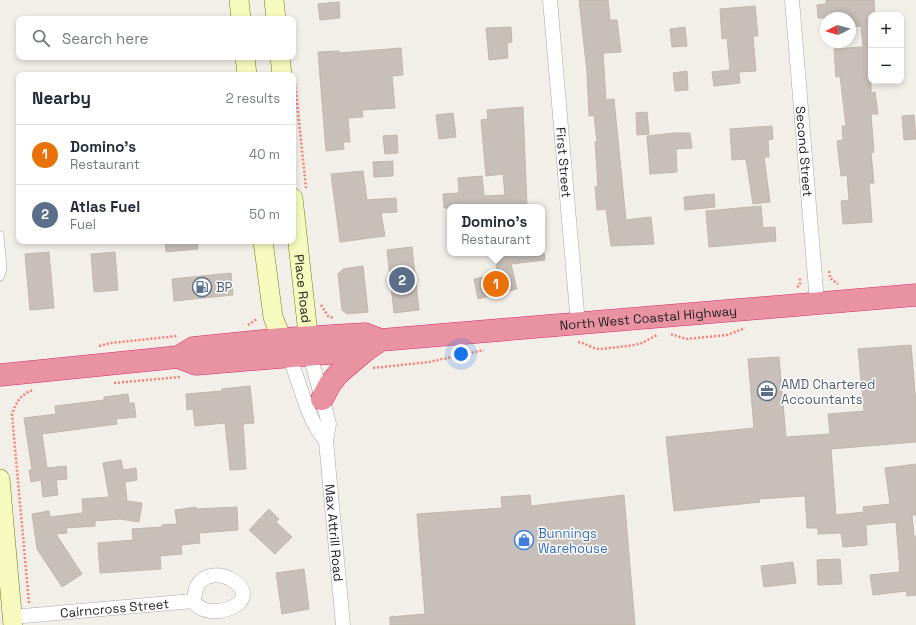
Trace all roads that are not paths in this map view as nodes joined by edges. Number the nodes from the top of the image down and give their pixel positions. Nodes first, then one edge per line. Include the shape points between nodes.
1 (239, 0) edge
2 (274, 0) edge
3 (550, 0) edge
4 (792, 0) edge
5 (241, 16) edge
6 (276, 16) edge
7 (245, 60) edge
8 (281, 60) edge
9 (247, 72) edge
10 (286, 72) edge
11 (299, 194) edge
12 (0, 236) edge
13 (263, 244) edge
14 (0, 278) edge
15 (916, 295) edge
16 (817, 302) junction
17 (574, 333) junction
18 (297, 347) junction
19 (371, 353) junction
20 (0, 375) edge
21 (322, 400) junction
22 (326, 441) junction
23 (0, 479) edge
24 (194, 601) dead end
25 (13, 621) edge
26 (343, 625) edge

1 - 5 street
2 - 6 street
3 - 17 street, First Street
4 - 16 street, Second Street
7 - 9 street
8 - 10 street
11 - 18 street, Place Road
12 - 14 lane via 3,269
13 - 18 street via 273,317
15 - 16 highway, North West Coastal Highway
16 - 17 highway, North West Coastal Highway
17 - 19 highway, North West Coastal Highway
18 - 19 highway, North West Coastal Highway via 365,334
18 - 20 highway, North West Coastal Highway via 193,348 181,367
18 - 21 street, Max Attrill Road
18 - 22 street via 298,377 316,430
19 - 21 highway via 339,373
21 - 22 street, Max Attrill Road via 330,424
22 - 26 street, Max Attrill Road
23 - 25 street
24 - 25 street, Cairncross Street

